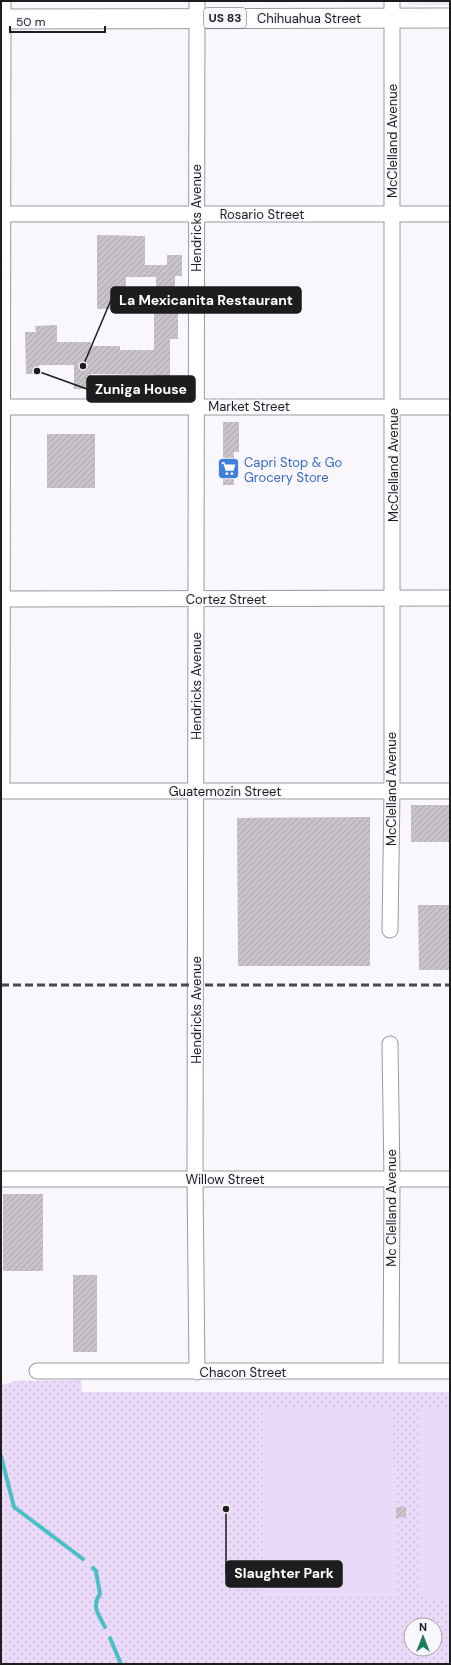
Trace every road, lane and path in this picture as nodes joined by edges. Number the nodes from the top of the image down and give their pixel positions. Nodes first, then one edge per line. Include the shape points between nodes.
1 (392, 9) edge
2 (197, 10) edge
3 (2, 13) edge
4 (450, 18) edge
5 (2, 214) edge
6 (196, 214) junction
7 (392, 214) junction
8 (450, 214) edge
9 (196, 406) junction
10 (393, 406) junction
11 (450, 406) edge
12 (1, 407) edge
13 (1, 598) edge
14 (392, 598) junction
15 (450, 598) edge
16 (196, 599) junction
17 (1, 791) edge
18 (196, 791) junction
19 (392, 791) junction
20 (450, 791) edge
21 (390, 930) dead end
22 (390, 1044) dead end
23 (1, 1179) edge
24 (195, 1179) junction
25 (392, 1179) junction
26 (450, 1179) edge
27 (37, 1371) dead end
28 (392, 1371) junction
29 (450, 1371) edge
30 (197, 1372) junction

1 - 2 main road, Chihuahua Street / US 83
1 - 4 main road, Chihuahua Street / US 83
1 - 7 street, McClelland Avenue
2 - 3 main road, Chihuahua Street / US 83
2 - 6 street, Hendricks Avenue
3 - 5 street
5 - 6 street, Rosario Street
5 - 12 street
6 - 7 street, Rosario Street
6 - 9 street, Hendricks Avenue
7 - 8 street, Rosario Street
7 - 10 street, McClelland Avenue
9 - 10 street, Market Street
9 - 12 street, Market Street
9 - 16 street, Hendricks Avenue
10 - 11 street, Market Street
10 - 14 street, McClelland Avenue
12 - 13 street
13 - 16 street, Cortez Street
13 - 17 street
14 - 15 street, Cortez Street
14 - 16 street, Cortez Street
14 - 19 street, McClelland Avenue
16 - 18 street, Hendricks Avenue
17 - 18 street, Guatemozin Street
18 - 19 street, Guatemozin Street
18 - 24 street, Hendricks Avenue
19 - 20 street, Guatemozin Street
19 - 21 street, McClelland Avenue
22 - 25 street, Mc Clelland Avenue
23 - 24 street, Willow Street
24 - 25 street, Willow Street
24 - 30 street, Hendricks Avenue
25 - 26 street, Willow Street
25 - 28 street, Mc Clelland Avenue
27 - 30 street, Chacon Street
28 - 29 street, Chacon Street
28 - 30 street, Chacon Street

